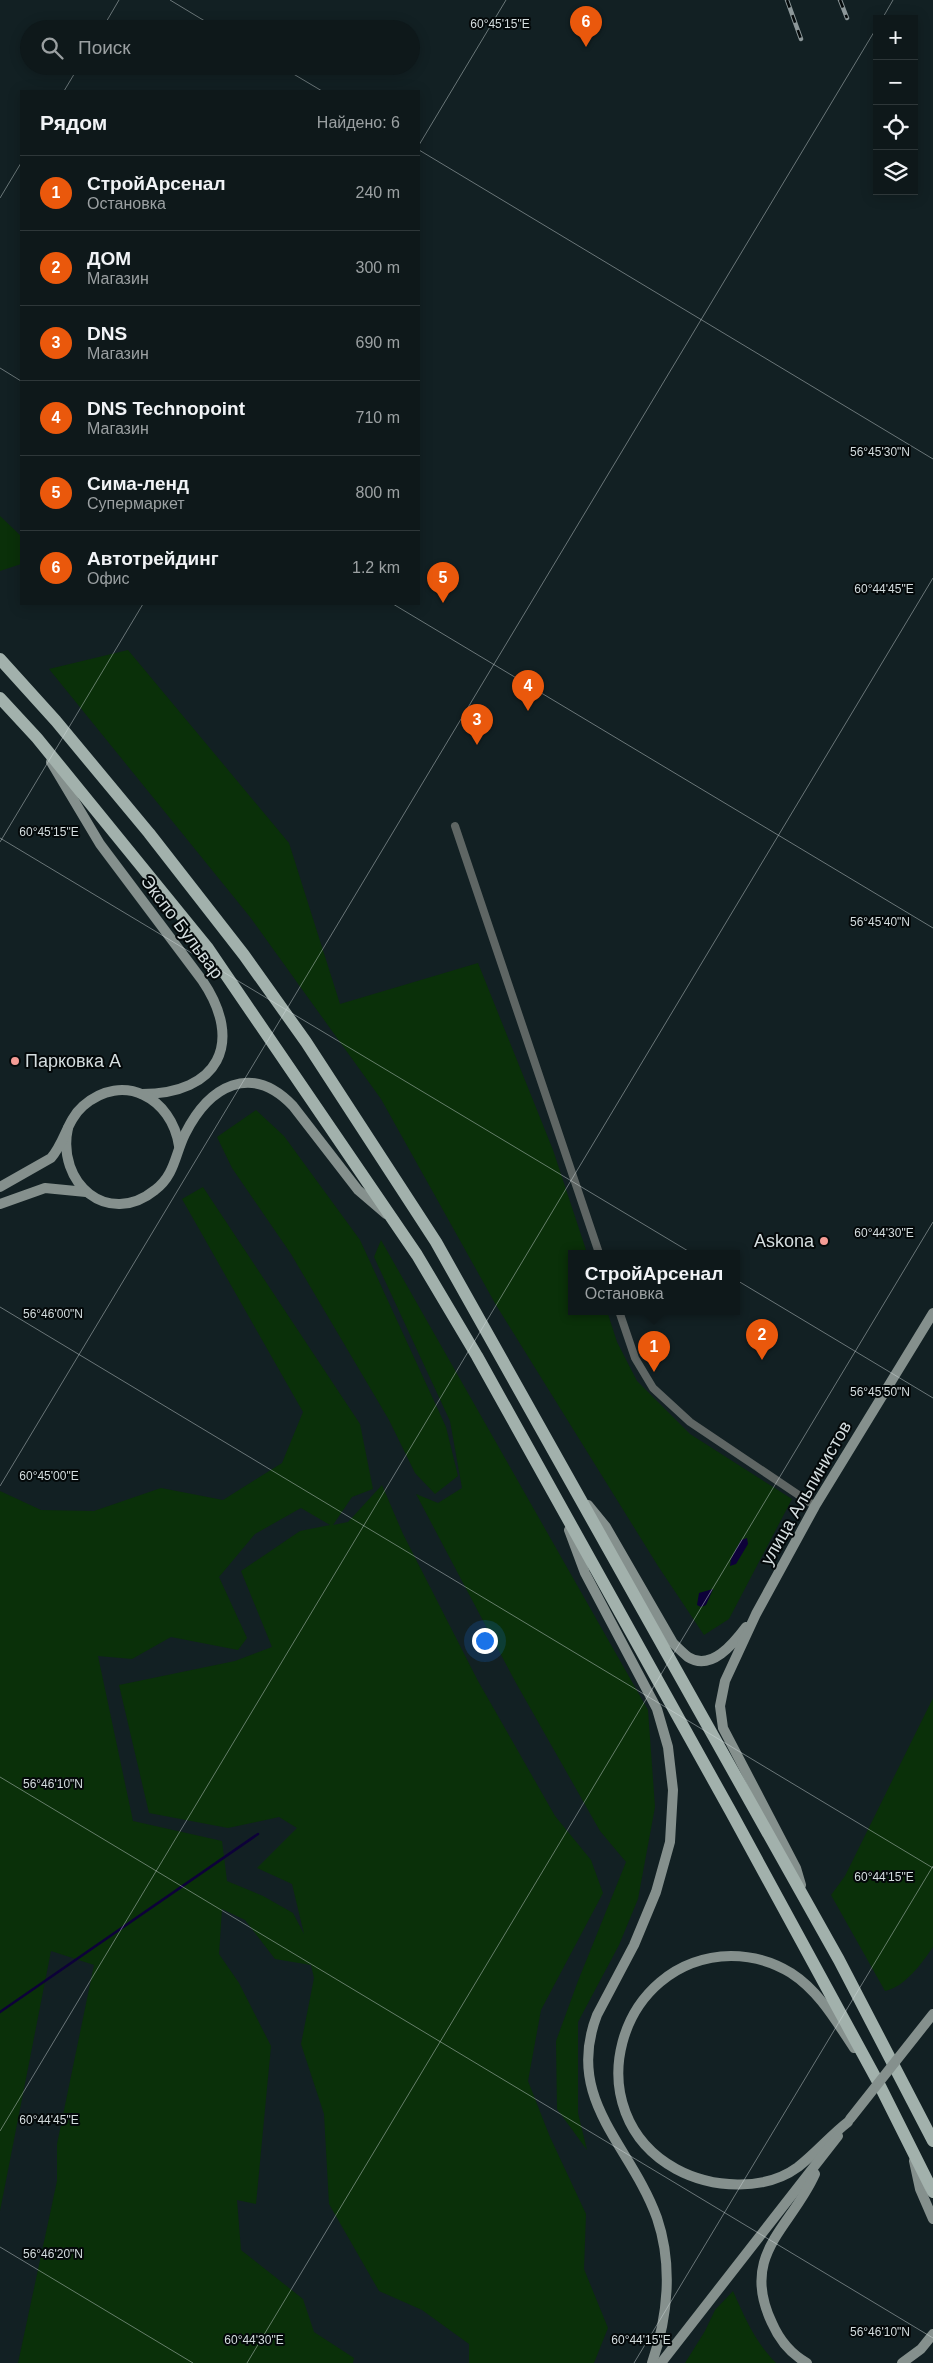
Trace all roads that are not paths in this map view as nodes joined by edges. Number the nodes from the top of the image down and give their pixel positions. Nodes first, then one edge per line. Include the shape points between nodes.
1 (0, 659) edge
2 (0, 698) edge
3 (44, 747) junction
4 (455, 826) dead end
5 (142, 1094) junction
6 (68, 1128) junction
7 (180, 1147) junction
8 (0, 1187) edge
9 (87, 1192) junction
10 (0, 1204) edge
11 (400, 1227) junction
12 (598, 1250) edge
13 (933, 1313) edge
14 (620, 1315) edge
15 (579, 1493) junction
16 (815, 1506) junction
17 (564, 1514) junction
18 (756, 1614) junction
19 (807, 1903) junction
20 (933, 2014) edge
21 (878, 2082) junction
22 (849, 2120) junction
23 (933, 2141) edge
24 (912, 2150) junction
25 (822, 2158) junction
26 (933, 2192) edge
27 (933, 2218) edge
28 (933, 2334) edge
29 (652, 2363) edge
30 (661, 2363) edge
31 (806, 2363) edge
32 (902, 2363) edge

1 - 15 main road via 149,833 244,955 306,1042 436,1242
2 - 3 main road
3 - 5 main road, Экспо Бульвар via 100,844 206,986 220,1015 224,1039 222,1051 206,1073 175,1091
3 - 11 main road via 207,947
4 - 12 street
5 - 6 main road, Экспо Бульвар via 125,1090 101,1094 82,1107
5 - 7 main road, Экспо Бульвар via 166,1112 178,1134
6 - 8 main road, Экспо Бульвар via 51,1158
6 - 9 main road, Экспо Бульвар via 68,1163 76,1180
7 - 9 main road, Экспо Бульвар via 169,1176 141,1200 112,1203
7 - 11 main road, Экспо Бульвар via 196,1118 220,1091 240,1083 265,1084 293,1106 358,1190
9 - 10 main road, Экспо Бульвар via 45,1188
11 - 17 main road
13 - 16 main road, улица Альпинистов
14 - 16 street via 635,1358 653,1388 690,1422
15 - 18 main road via 606,1527 673,1643 689,1658 703,1661 718,1656 736,1640
15 - 19 main road
16 - 18 main road, улица Альпинистов
17 - 21 main road
17 - 29 main road via 585,1574 657,1709 671,1767 673,1817 662,1875 634,1945 600,2008 592,2030 588,2057 593,2097 649,2200 662,2238 667,2282 662,2330
18 - 19 main road via 725,1681 721,1717 727,1736 796,1868
19 - 23 main road
20 - 22 main road, bridge
21 - 22 main road via 814,1993 793,1974 759,1959 719,1956 669,1974 643,1999 624,2033 618,2071 624,2109 645,2143 685,2174 721,2184 779,2177 798,2167
21 - 24 main road
22 - 25 main road
24 - 26 main road
24 - 27 main road via 920,2189
25 - 30 main road
25 - 31 main road via 804,2193 778,2230 764,2260 762,2277 766,2304 775,2329 792,2352
28 - 32 main road via 921,2349

